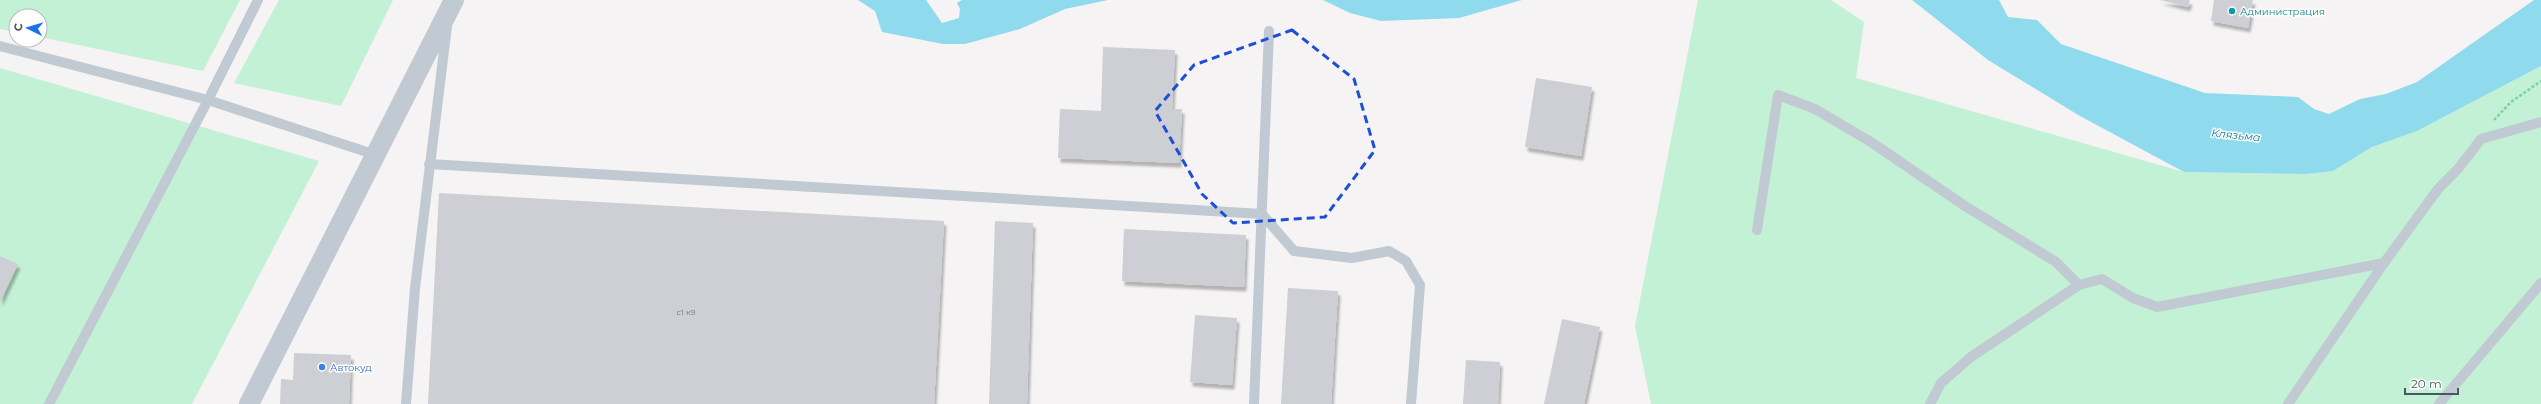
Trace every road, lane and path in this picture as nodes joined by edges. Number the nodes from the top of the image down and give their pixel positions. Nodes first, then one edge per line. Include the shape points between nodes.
1 (258, 0) edge
2 (452, 4) edge
3 (1269, 31) dead end
4 (0, 46) edge
5 (2541, 81) edge
6 (208, 100) junction
7 (2541, 122) edge
8 (2481, 139) junction
9 (376, 155) junction
10 (429, 164) junction
11 (1262, 214) junction
12 (1757, 230) dead end
13 (2384, 263) junction
14 (2541, 283) edge
15 (2079, 285) junction
16 (49, 404) edge
17 (249, 404) edge
18 (406, 404) edge
19 (1254, 404) edge
20 (1411, 404) edge
21 (1930, 404) edge
22 (2288, 404) edge
23 (2439, 404) edge

1 - 6 lane
2 - 9 street
2 - 10 lane
3 - 11 lane
4 - 6 lane
5 - 8 path via 2511,102
6 - 9 lane
6 - 16 lane
7 - 8 lane
8 - 13 lane via 2458,169 2438,189
9 - 17 street
10 - 11 lane
10 - 18 lane
11 - 19 lane
11 - 20 lane via 1294,251 1352,258 1389,251 1406,261 1420,285
12 - 15 lane via 1778,95 1815,109 1871,142 1965,206 2056,262
13 - 15 lane via 2157,307 2133,298 2102,279
13 - 22 lane
14 - 23 lane
15 - 21 lane via 1971,357 1941,383

